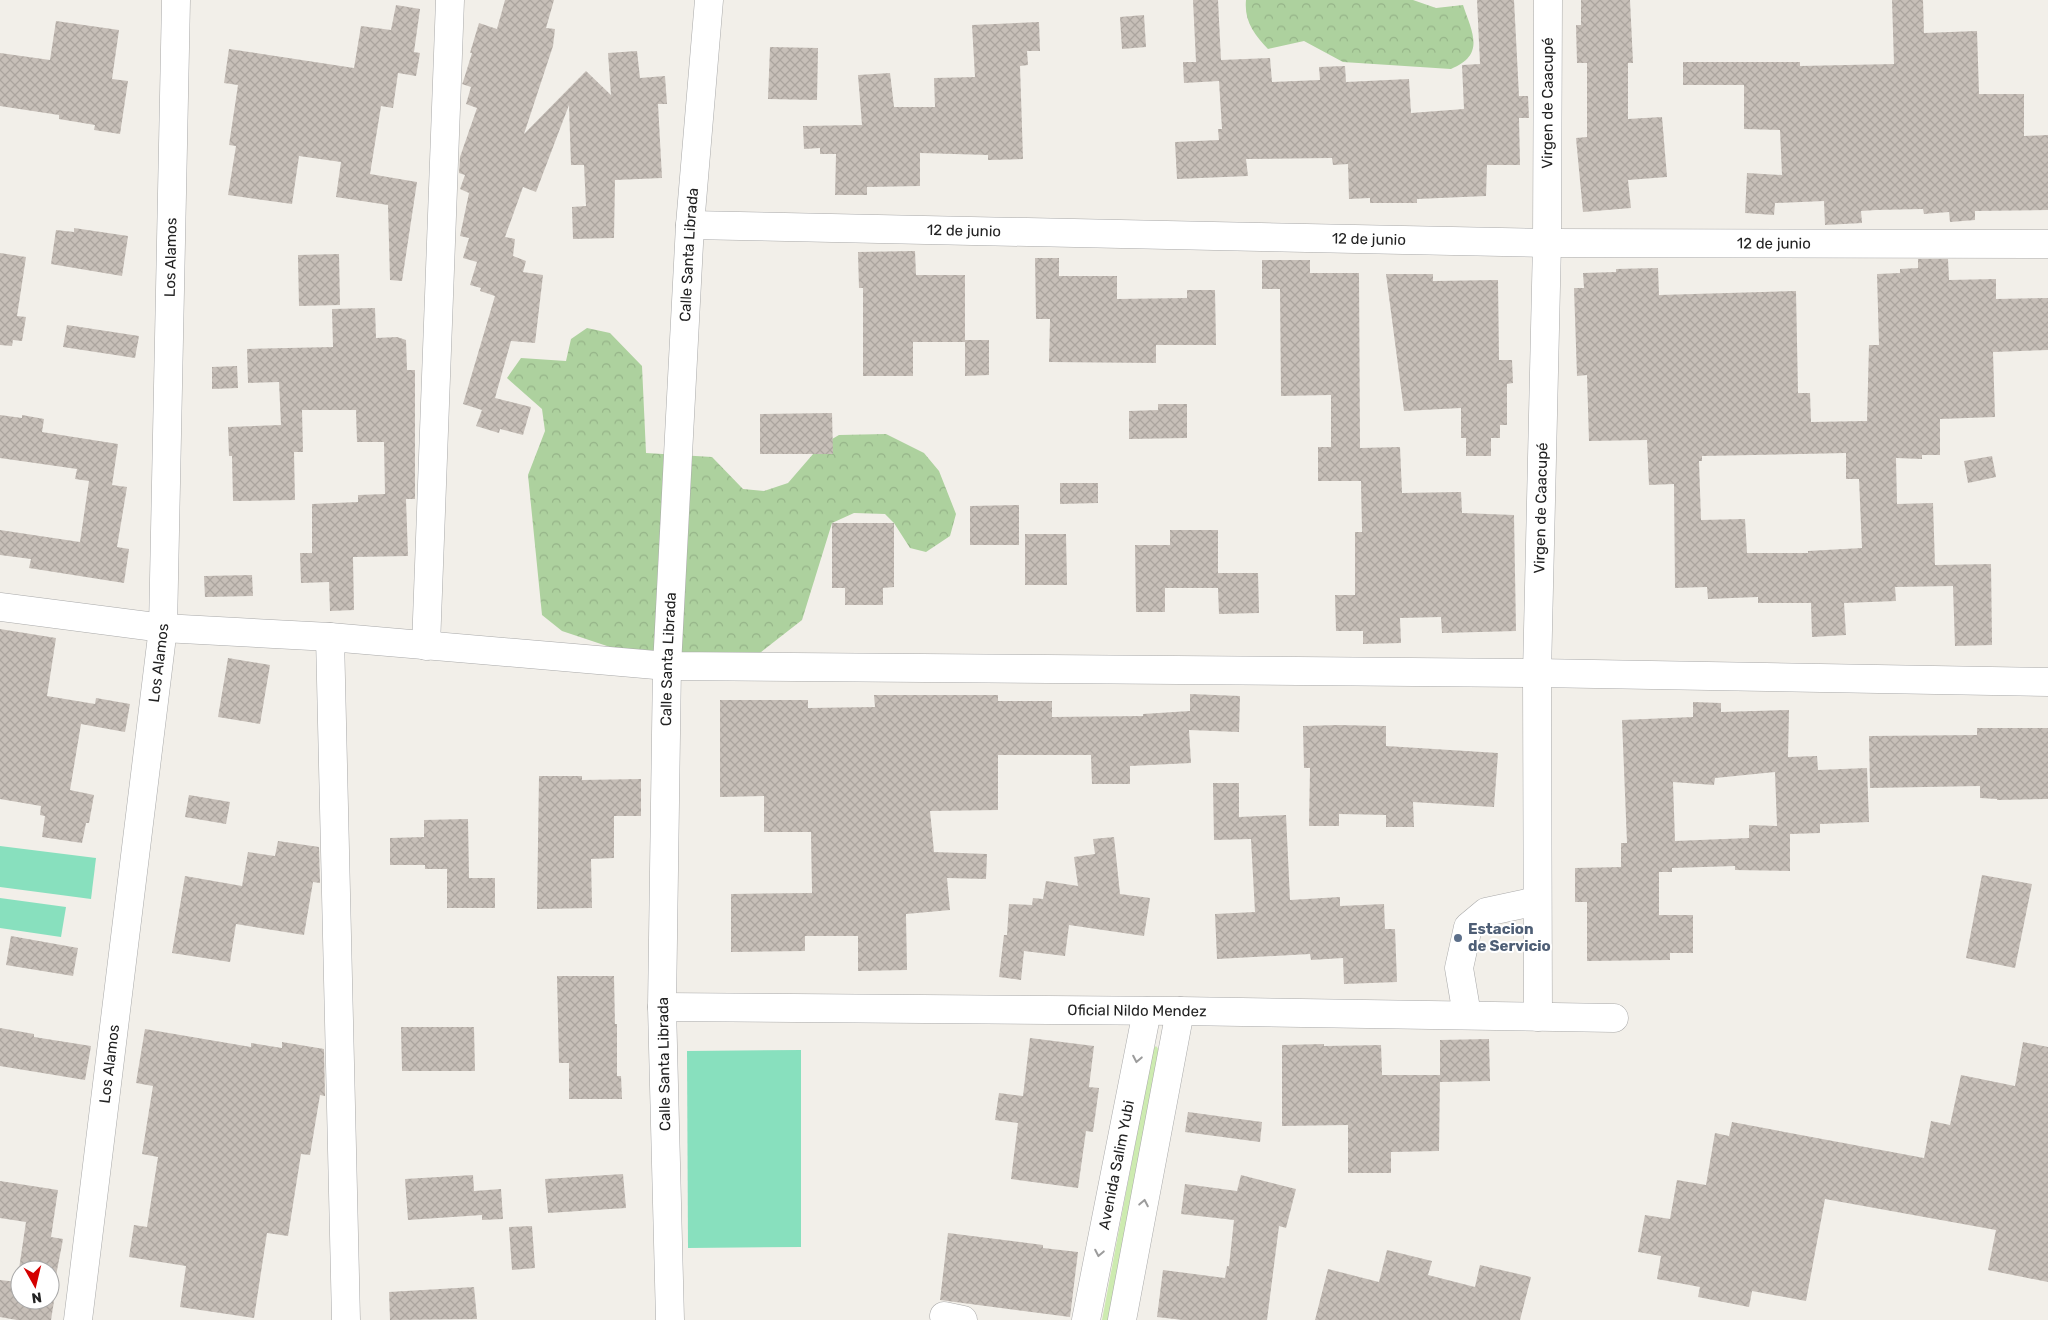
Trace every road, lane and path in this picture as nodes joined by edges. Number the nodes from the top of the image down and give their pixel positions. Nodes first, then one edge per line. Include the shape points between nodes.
1 (176, 0) edge
2 (450, 0) edge
3 (710, 0) edge
4 (1548, 0) edge
5 (690, 225) junction
6 (1547, 242) junction
7 (2048, 244) edge
8 (0, 606) edge
9 (163, 628) junction
10 (330, 637) junction
11 (426, 646) junction
12 (667, 666) junction
13 (1538, 673) junction
14 (2048, 682) edge
15 (1537, 901) junction
16 (662, 1007) junction
17 (1147, 1011) junction
18 (1180, 1011) junction
19 (1468, 1015) junction
20 (1538, 1017) junction
21 (1614, 1018) dead end
22 (78, 1320) edge
23 (346, 1320) edge
24 (670, 1320) edge
25 (1086, 1320) edge
26 (1122, 1320) edge

1 - 9 street, Los Alamos
2 - 11 street
3 - 5 street, Calle Santa Librada
4 - 6 street, Virgen de Caacupé
5 - 6 street, 12 de junio
5 - 12 street, Calle Santa Librada
6 - 7 street, 12 de junio
6 - 13 street, Virgen de Caacupé
8 - 9 street
9 - 10 street
9 - 22 street, Los Alamos
10 - 11 street
10 - 23 street
11 - 12 street
12 - 13 street
12 - 16 street, Calle Santa Librada
13 - 14 street
13 - 15 street, Virgen de Caacupé
15 - 19 street via 1486,912 1468,927 1459,968
15 - 20 street, Virgen de Caacupé
16 - 17 street, Oficial Nildo Mendez
16 - 24 street, Calle Santa Librada
17 - 18 street, Oficial Nildo Mendez
17 -> 25 street, Avenida Salim Yubi
18 - 19 street, Oficial Nildo Mendez
26 -> 18 street
19 - 20 street, Oficial Nildo Mendez
20 - 21 street, Oficial Nildo Mendez

